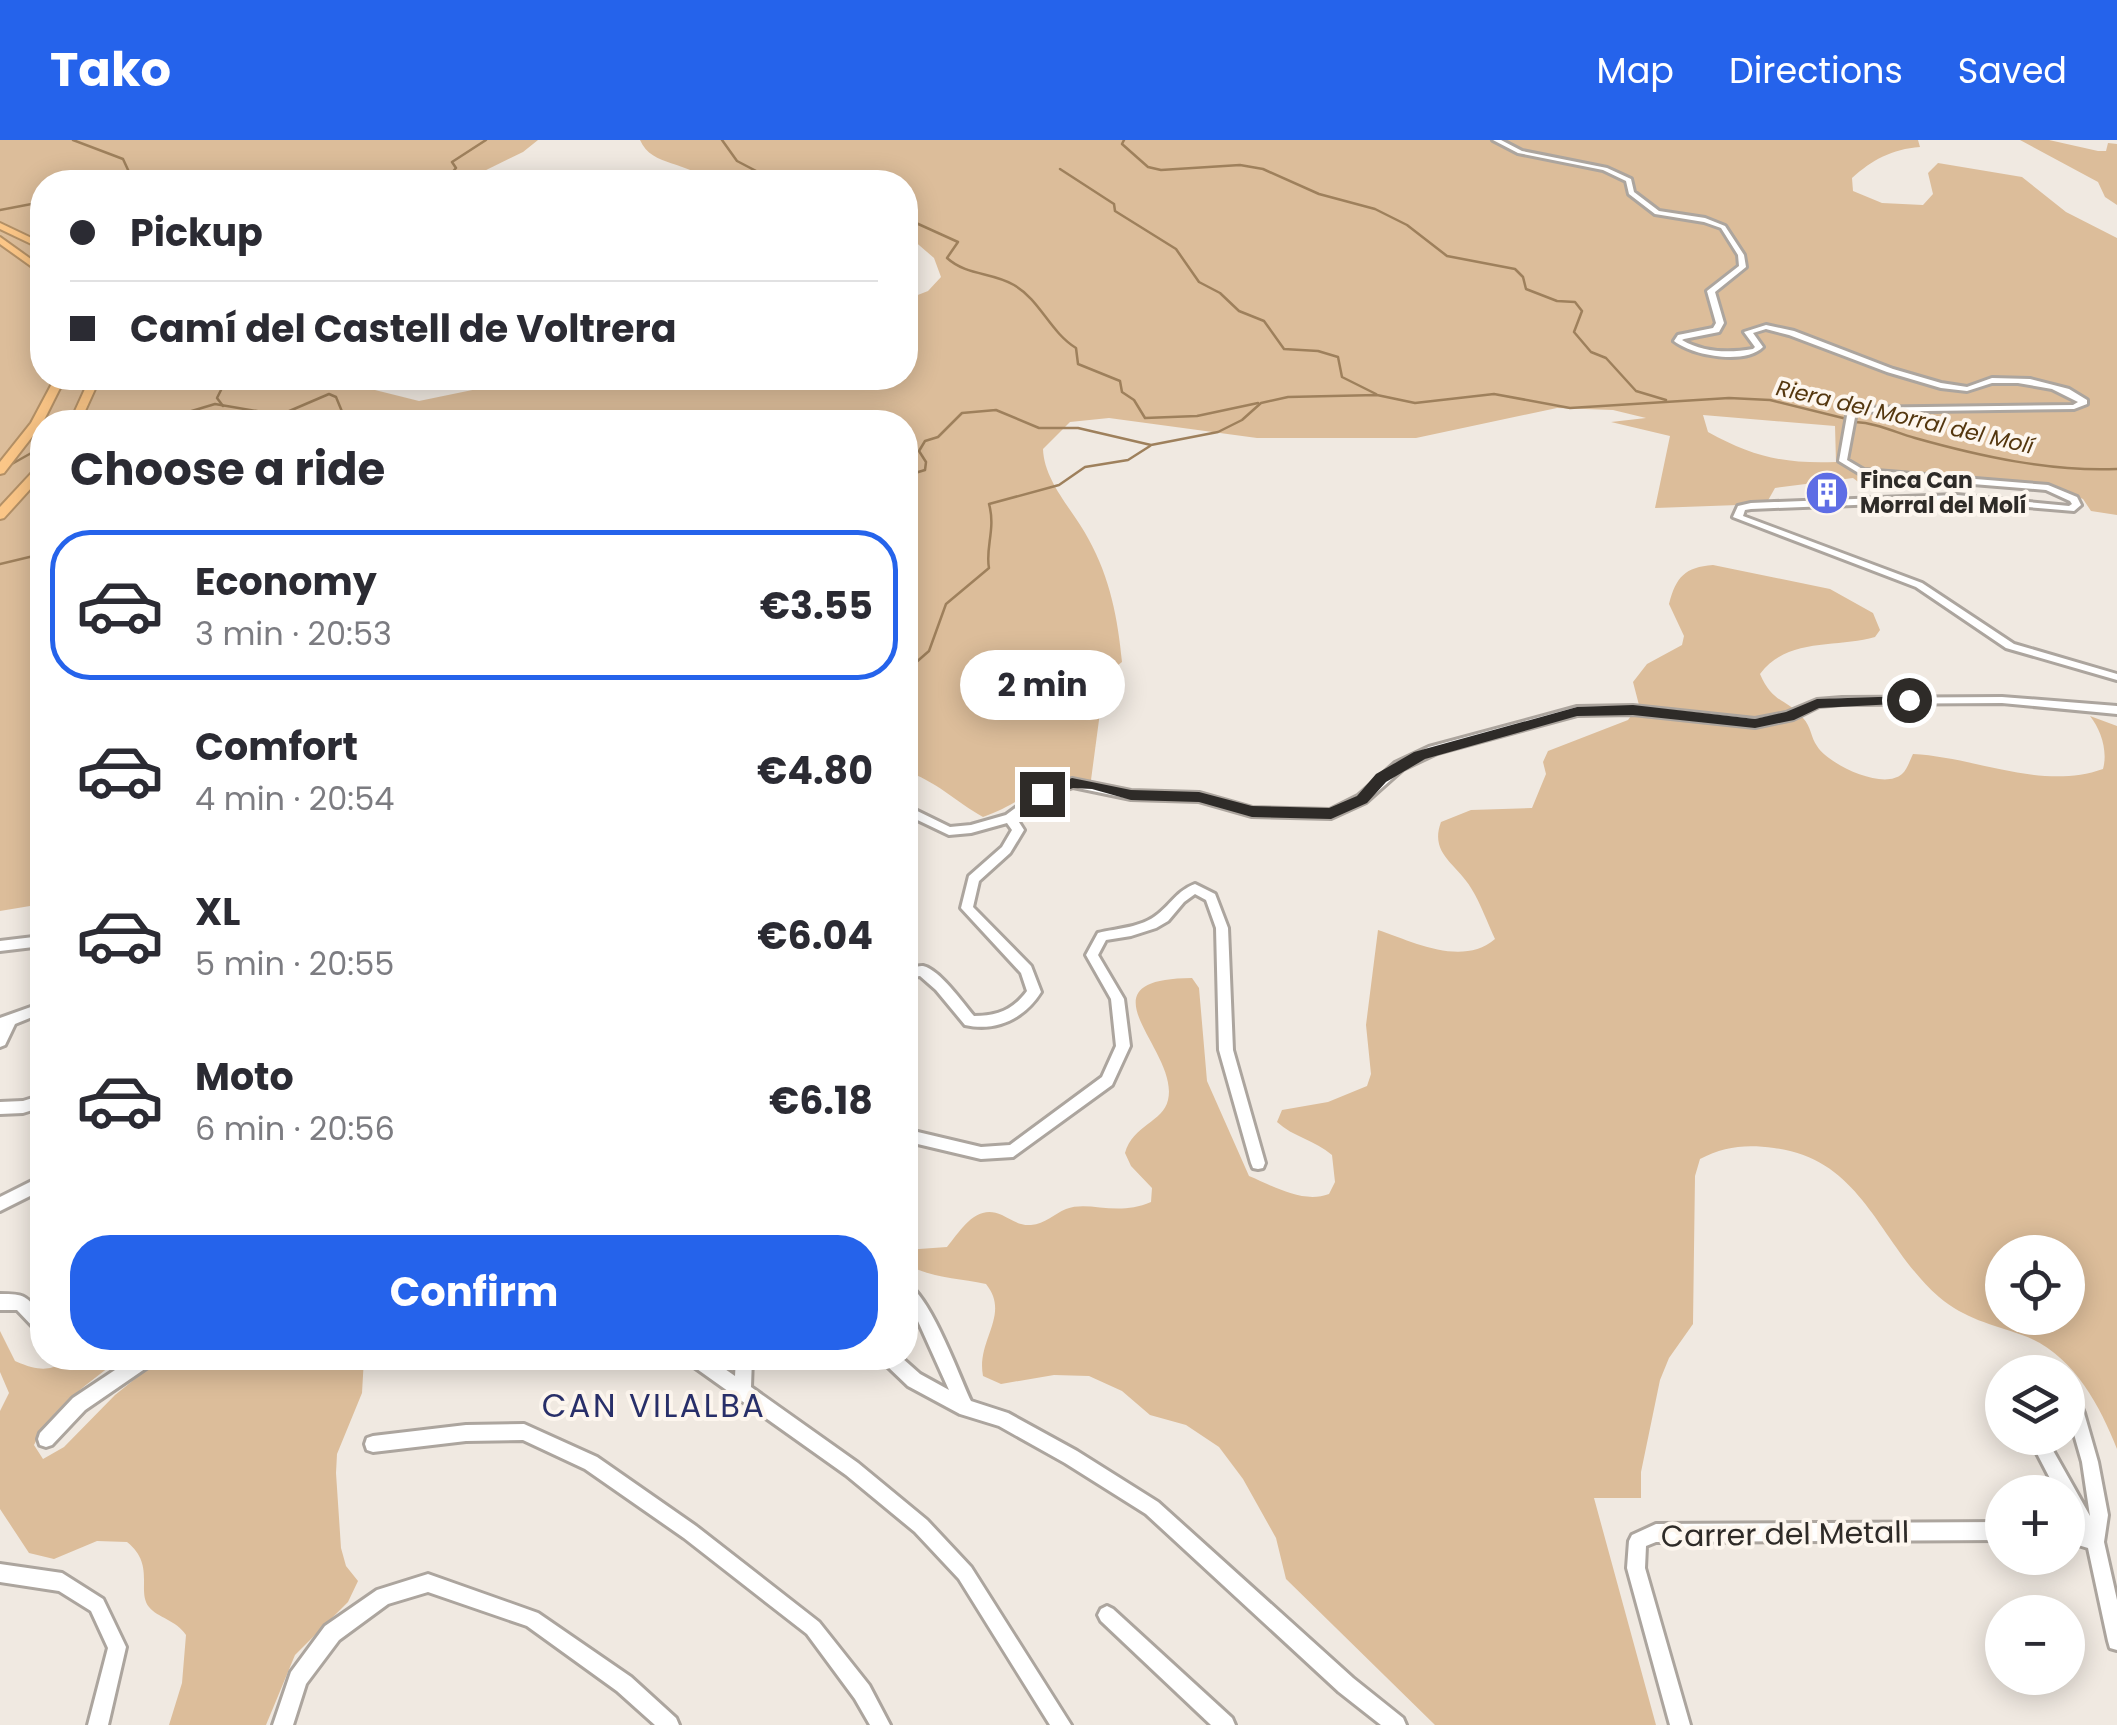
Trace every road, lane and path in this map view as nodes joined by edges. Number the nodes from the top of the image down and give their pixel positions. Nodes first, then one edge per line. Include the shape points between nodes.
1 (1496, 140) edge
2 (0, 226) edge
3 (0, 240) edge
4 (30, 240) edge
5 (30, 262) edge
6 (30, 432) edge
7 (0, 470) edge
8 (30, 482) edge
9 (0, 515) edge
10 (2117, 678) edge
11 (2117, 710) edge
12 (918, 816) edge
13 (1010, 818) junction
14 (30, 943) edge
15 (0, 946) edge
16 (918, 971) edge
17 (30, 1013) edge
18 (4, 1024) edge
19 (0, 1041) edge
20 (30, 1104) edge
21 (2, 1111) edge
22 (918, 1138) edge
23 (1258, 1163) dead end
24 (30, 1190) edge
25 (0, 1204) edge
26 (0, 1302) edge
27 (918, 1305) edge
28 (30, 1312) edge
29 (129, 1370) edge
30 (712, 1370) edge
31 (744, 1370) edge
32 (904, 1370) edge
33 (744, 1393) junction
34 (966, 1408) junction
35 (46, 1439) dead end
36 (373, 1444) dead end
37 (2085, 1444) edge
38 (2085, 1524) edge
39 (1985, 1532) edge
40 (2085, 1538) edge
41 (2096, 1542) junction
42 (0, 1573) edge
43 (1107, 1614) dead end
44 (2117, 1641) edge
45 (98, 1725) edge
46 (284, 1725) edge
47 (669, 1725) edge
48 (880, 1725) edge
49 (1061, 1725) edge
50 (1225, 1725) edge
51 (1396, 1725) edge
52 (1680, 1725) edge

1 - 10 street via 1520,152 1612,172 1632,183 1631,193 1650,210 1726,230 1743,267 1711,291 1716,330 1678,341 1692,350 1756,350 1748,332 1766,327 1919,379 1966,389 1991,380 2061,388 2084,402 1850,412 1843,461 1853,470 2048,488 2077,505 2058,510 1956,498 1750,506 1738,517 1920,585 2010,646
2 - 4 highway
3 - 5 highway
6 - 7 highway
8 - 9 highway
11 - 13 street via 2002,700 1842,701 1755,723 1593,709 1434,750 1331,814 1252,812 1199,797 1131,795 1072,783 1042,794
12 - 13 street via 948,832
13 - 16 street via 1018,830 973,879 967,908 1026,970 1034,992 1025,1008 992,1023 970,1021 941,986
14 - 15 street
17 - 18 street
18 - 19 street
20 - 21 street
22 - 23 street via 982,1152 1012,1151 1108,1081 1123,1046 1117,999 1092,955 1102,936 1161,920 1184,892 1195,889 1211,896 1222,928 1226,1050
24 - 25 street
26 - 28 street via 20,1302
27 - 34 street
29 - 35 street via 79,1404
30 - 33 street
31 - 33 street
32 - 34 street
33 - 49 street via 921,1526 964,1573
34 - 51 street via 1002,1419 1152,1508
36 - 48 street via 524,1432 590,1462 813,1628
37 - 41 street via 2100,1515
38 - 41 street
39 - 52 street, Carrer del Metall via 1656,1533 1638,1541 1636,1568
40 - 41 street
41 - 44 street
42 - 45 street via 62,1582 97,1605 117,1646
43 - 50 street
46 - 47 street via 298,1679 332,1633 383,1596 428,1584 532,1619

